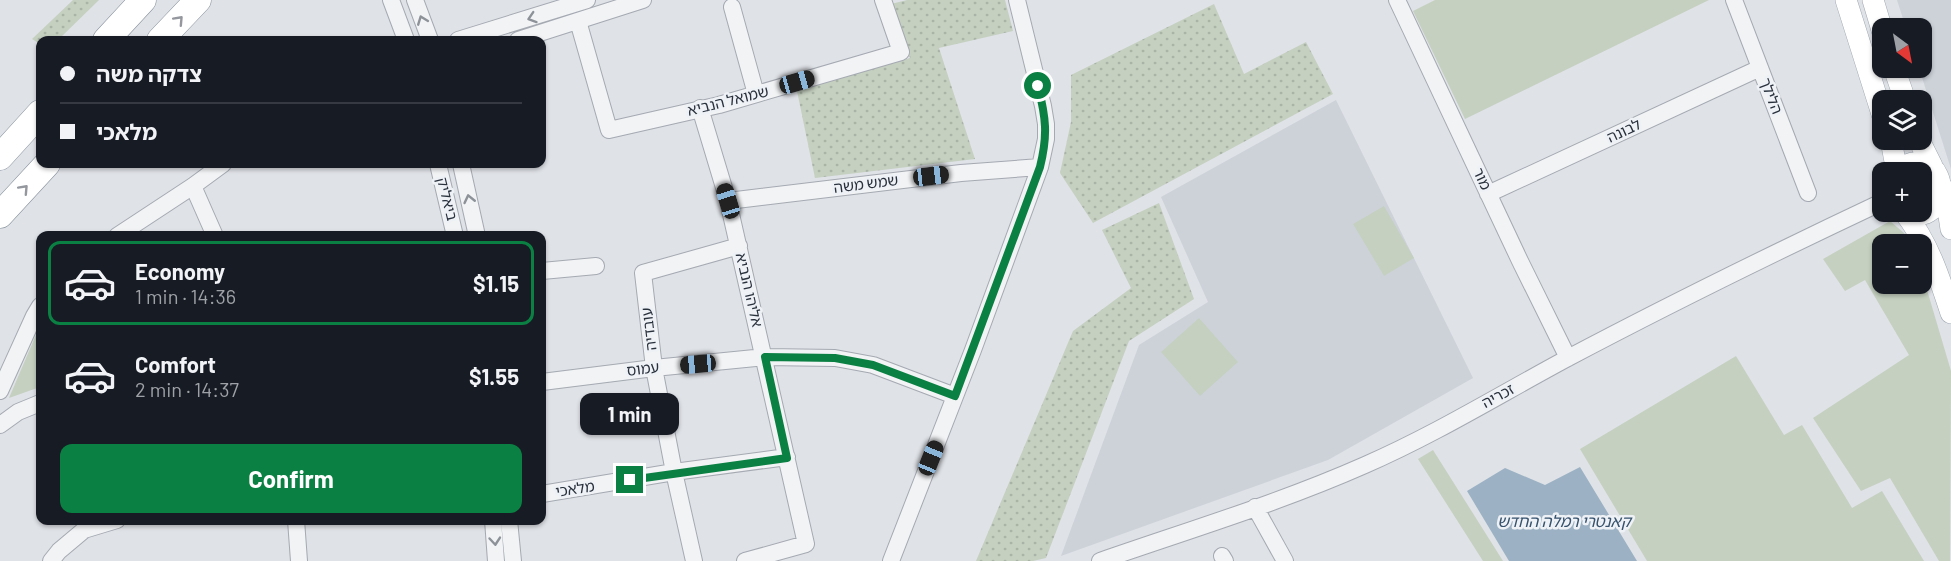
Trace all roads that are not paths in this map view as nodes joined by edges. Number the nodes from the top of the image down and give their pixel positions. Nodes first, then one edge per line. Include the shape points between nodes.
1 (143, 0) edge
2 (198, 0) edge
3 (391, 0) edge
4 (415, 0) edge
5 (588, 0) edge
6 (643, 0) edge
7 (883, 0) edge
8 (1017, 0) edge
9 (1397, 0) edge
10 (1734, 0) edge
11 (1846, 0) edge
12 (1873, 0) edge
13 (732, 7) dead end
14 (1878, 18) edge
15 (399, 20) junction
16 (578, 21) junction
17 (110, 36) edge
18 (164, 36) edge
19 (393, 36) edge
20 (405, 36) edge
21 (428, 36) edge
22 (471, 36) edge
23 (531, 36) edge
24 (1760, 68) junction
25 (1874, 90) edge
26 (756, 94) junction
27 (700, 108) junction
28 (36, 117) edge
29 (0, 157) edge
30 (1932, 166) edge
31 (1040, 167) junction
32 (43, 168) edge
33 (218, 168) edge
34 (439, 168) edge
35 (462, 168) edge
36 (193, 186) junction
37 (1944, 190) junction
38 (1808, 193) dead end
39 (1488, 194) junction
40 (728, 201) junction
41 (1872, 207) edge
42 (1932, 210) edge
43 (0, 215) edge
44 (1913, 222) edge
45 (1951, 229) edge
46 (125, 231) edge
47 (213, 231) edge
48 (454, 231) edge
49 (476, 231) edge
50 (739, 246) junction
51 (596, 266) dead end
52 (546, 271) edge
53 (36, 313) edge
54 (1951, 313) edge
55 (765, 357) junction
56 (1568, 358) junction
57 (654, 368) junction
58 (546, 382) edge
59 (0, 391) edge
60 (955, 396) junction
61 (36, 405) edge
62 (0, 425) edge
63 (787, 458) junction
64 (674, 472) junction
65 (546, 493) edge
66 (1255, 507) junction
67 (100, 525) edge
68 (296, 525) edge
69 (493, 525) edge
70 (509, 525) edge
71 (51, 561) edge
72 (299, 561) edge
73 (496, 561) edge
74 (513, 561) edge
75 (694, 561) edge
76 (745, 561) edge
77 (891, 561) edge
78 (1100, 561) edge
79 (1285, 561) edge

1 - 17 highway
18 -> 2 highway
3 - 15 street
21 -> 4 street
5 -> 22 street
6 - 16 street
7 - 26 street, שמואל הנביא via 901,52
8 - 31 street via 1046,124
9 - 39 street, מור
10 - 24 street, הלילך
11 - 25 main road
12 - 14 main road
13 - 26 street
15 - 19 street
15 - 20 street
16 - 23 street
16 - 27 street, שמואל הנביא via 609,130
24 - 38 street, הלילך
24 - 39 street, לבונה
26 - 27 street, שמואל הנביא
27 - 40 street, אליהו הנביא
28 - 29 highway
30 - 37 main road via 1942,176
31 - 40 street, שמש משה
31 - 60 street
43 -> 32 highway
33 - 36 street
34 - 48 street, ביאליק
49 -> 35 street, ביאליק
36 - 46 street
36 - 47 street
37 - 42 main road
37 - 45 main road
39 - 56 street, מור
40 - 50 street, אליהו הנביא
41 - 56 street, זכריה
44 - 54 main road via 1935,266
50 - 55 street, אליהו הנביא
50 - 57 street, עובדיה via 643,273
51 - 52 street
53 - 59 street
55 - 57 street, עמוס
55 - 60 street, עמוס via 835,358 873,365
55 - 63 street, אליהו הנביא
56 - 66 street, זכריה via 1365,465
57 - 58 street, עמוס
57 - 64 street, עובדיה
60 - 77 street
61 - 62 street
63 - 64 street, מלאכי
63 - 76 street, אליהו הנביא via 806,544
64 - 65 street, מלאכי
64 - 75 street, עובדיה
66 - 78 street, זכריה
66 - 79 street
67 - 71 street via 84,530
68 - 72 street
69 -> 73 street
70 - 74 street

